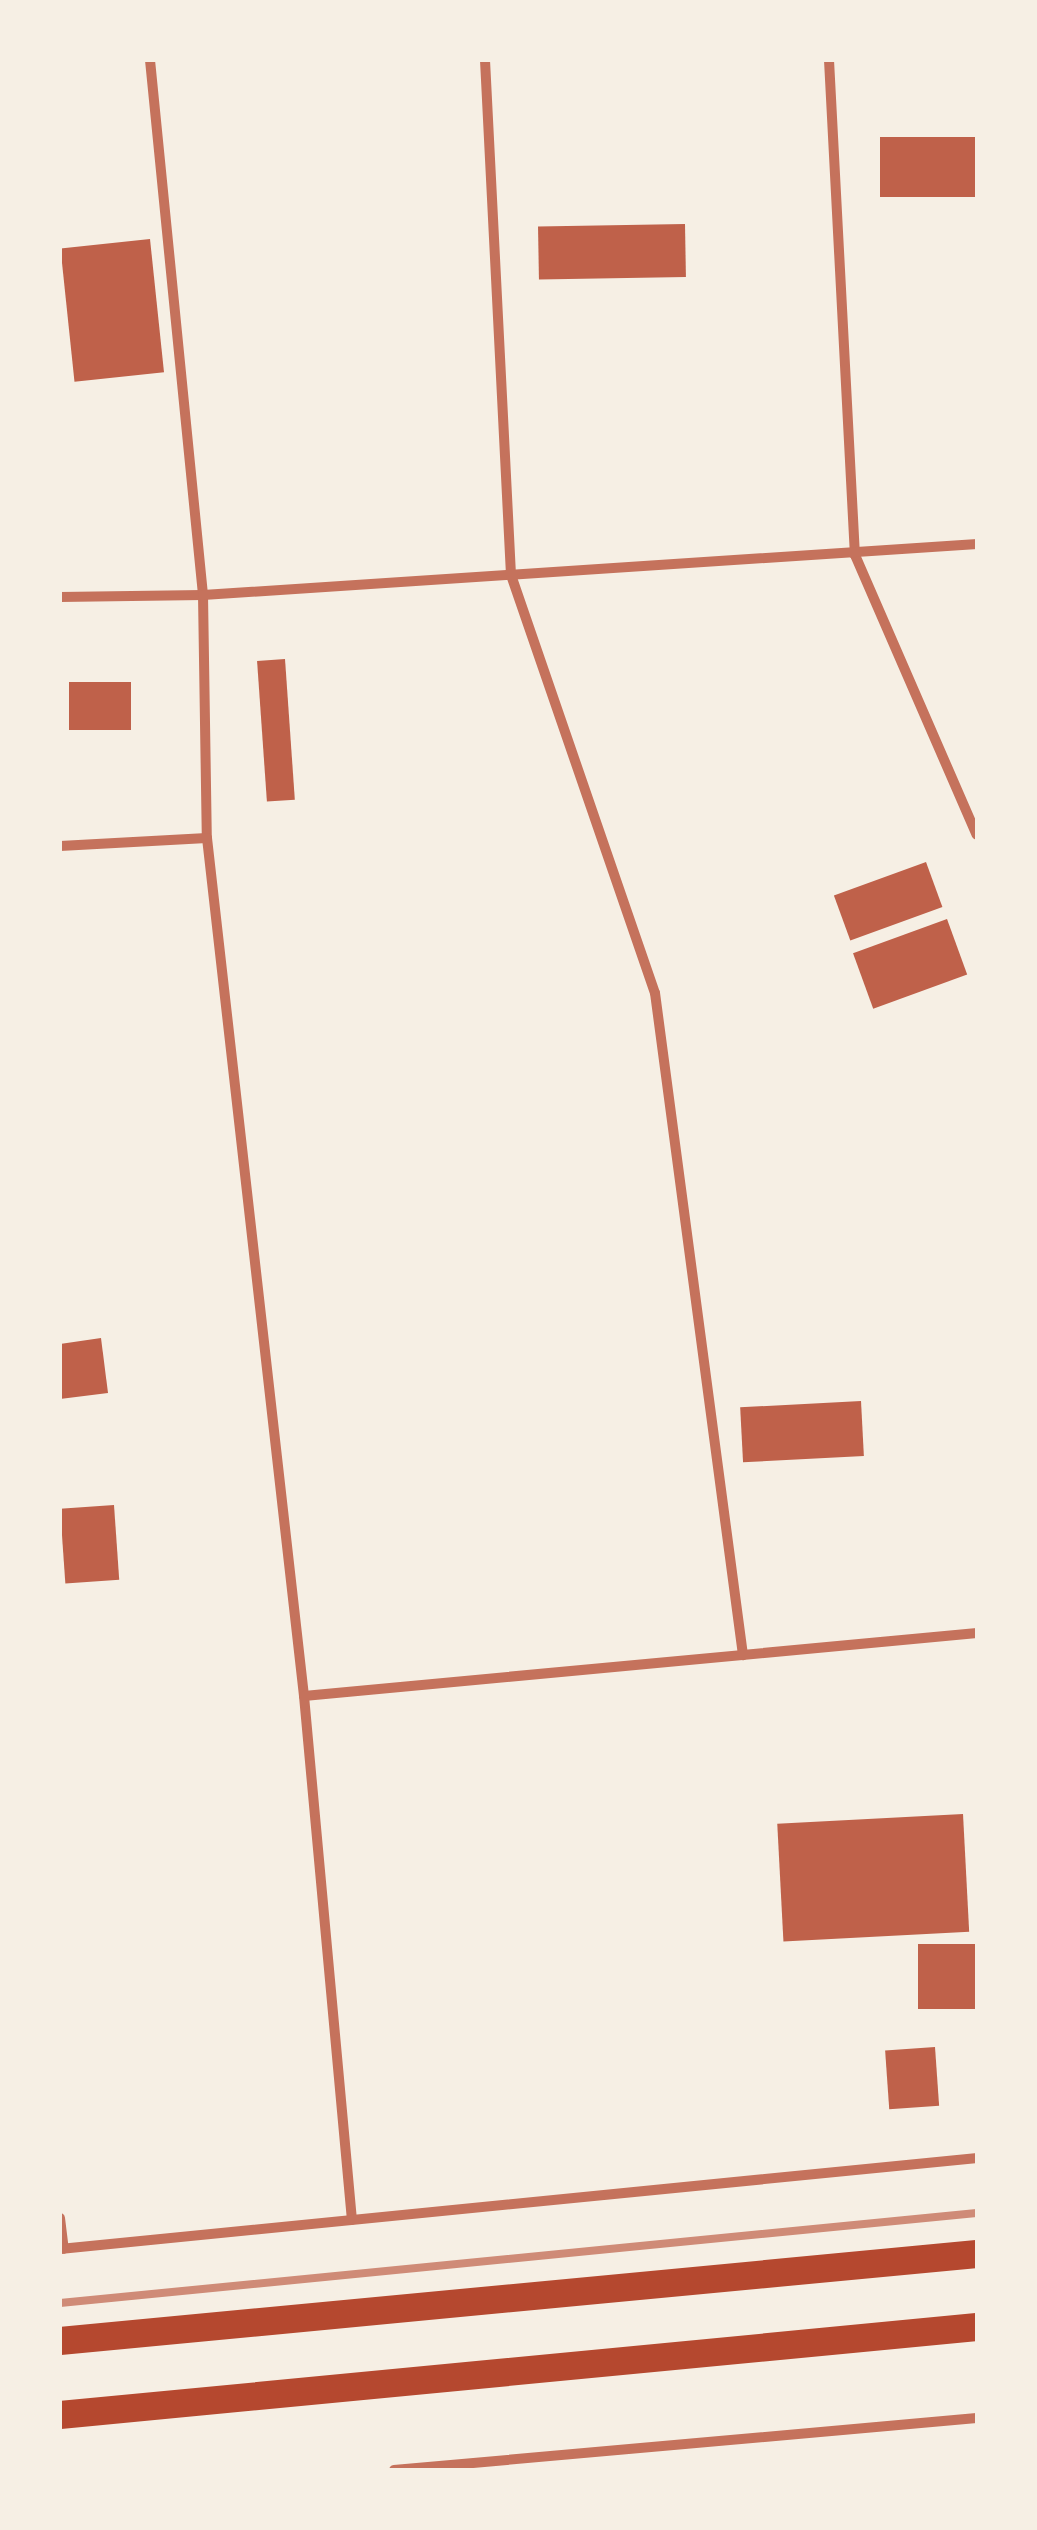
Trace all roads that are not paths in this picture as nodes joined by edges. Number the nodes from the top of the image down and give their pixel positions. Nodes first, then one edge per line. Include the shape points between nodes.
1 (150, 60) edge
2 (485, 60) edge
3 (830, 60) edge
4 (977, 544) edge
5 (855, 555) junction
6 (511, 574) junction
7 (202, 595) junction
8 (60, 597) edge
9 (977, 835) edge
10 (207, 838) junction
11 (60, 846) edge
12 (977, 1633) edge
13 (743, 1654) junction
14 (304, 1696) junction
15 (977, 2158) edge
16 (60, 2218) edge
17 (352, 2220) junction
18 (62, 2249) edge
19 (977, 2254) edge
20 (977, 2327) edge
21 (60, 2342) edge
22 (60, 2415) edge
23 (977, 2418) edge
24 (489, 2466) edge
25 (394, 2470) edge

1 - 7 street
2 - 6 street
3 - 5 street
4 - 5 street
5 - 6 street
5 - 9 street
6 - 7 street
6 - 13 street via 655,993
7 - 8 street
7 - 10 street
10 - 11 street
10 - 14 street
12 - 13 street
13 - 14 street
14 - 17 street
15 - 17 street
16 - 18 street
17 - 18 street
19 - 21 highway
20 - 22 highway
23 - 24 street
24 - 25 street

